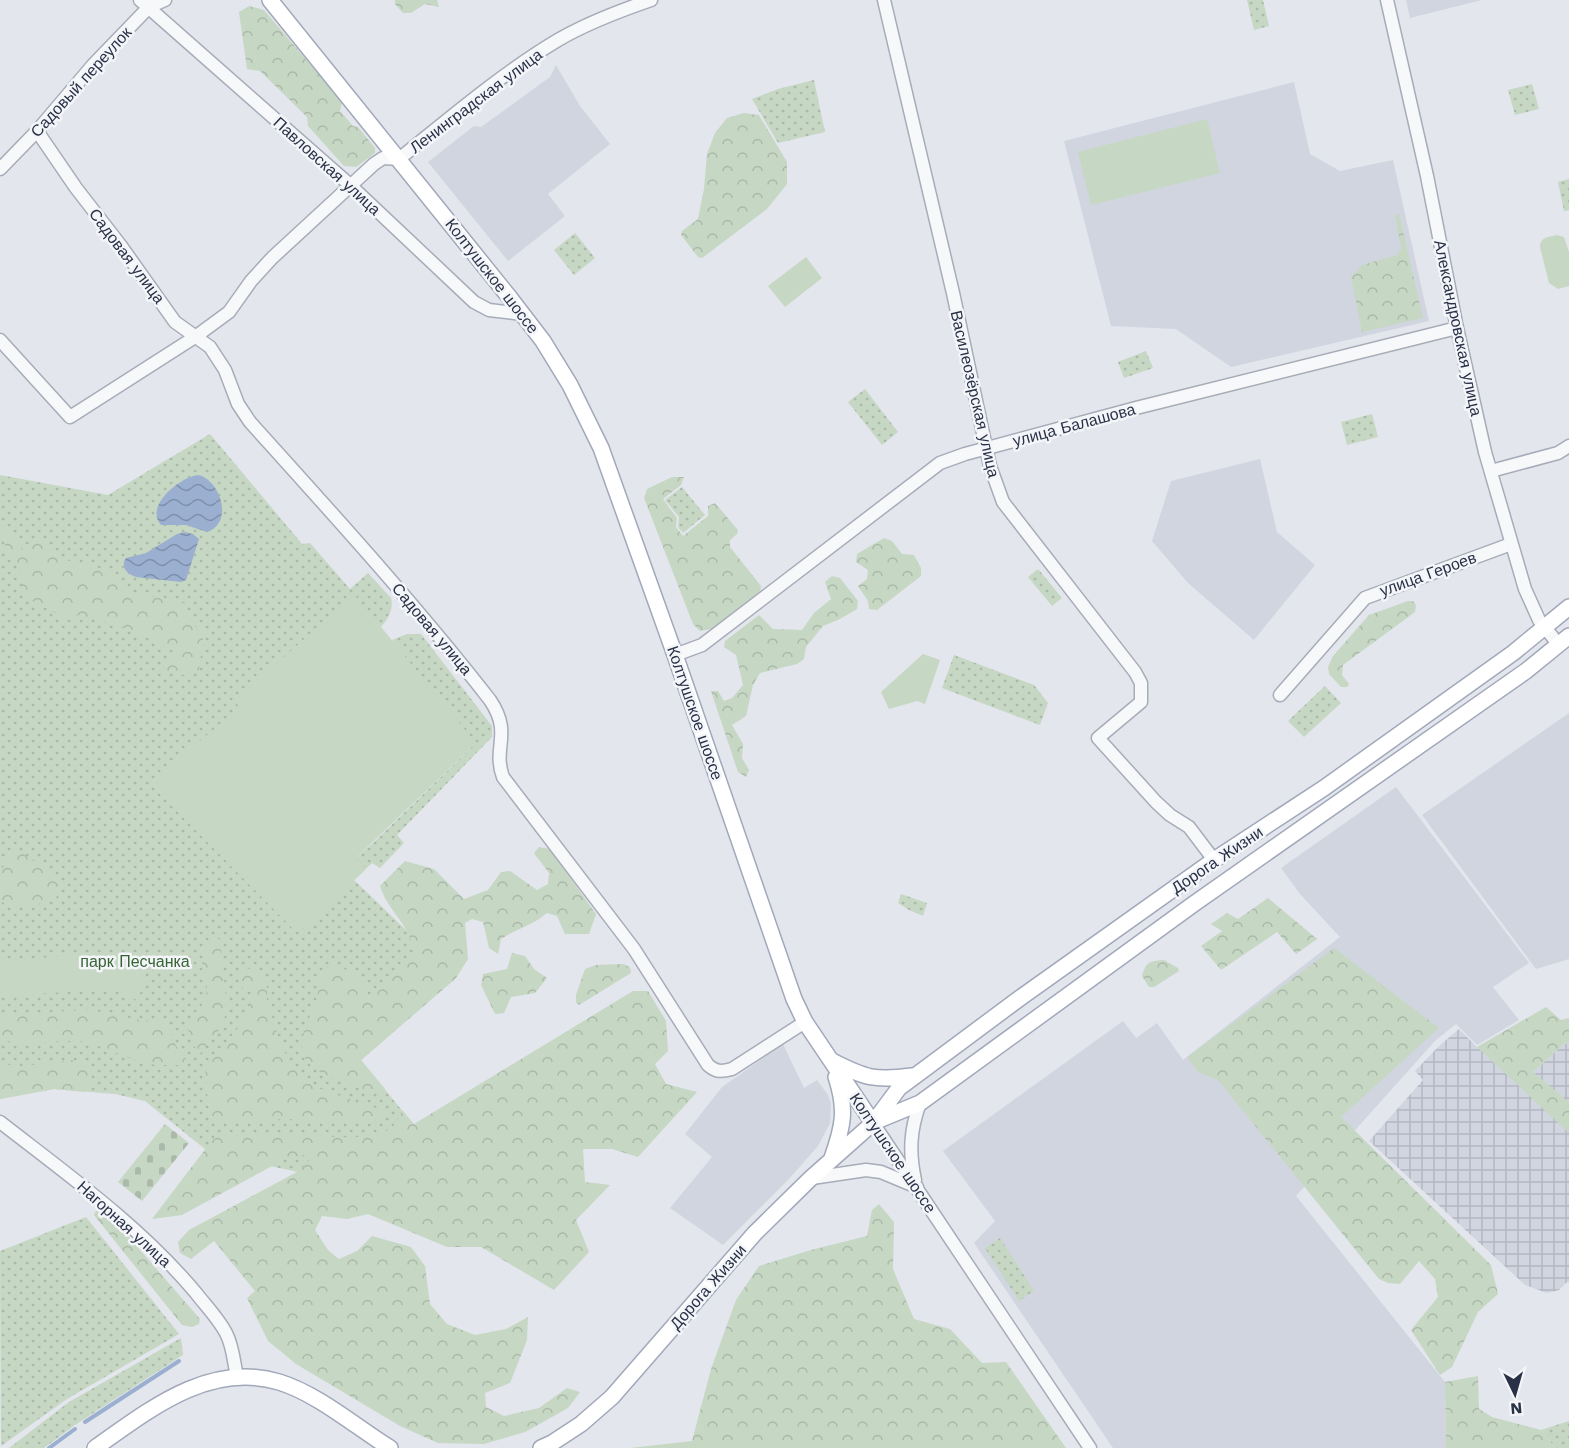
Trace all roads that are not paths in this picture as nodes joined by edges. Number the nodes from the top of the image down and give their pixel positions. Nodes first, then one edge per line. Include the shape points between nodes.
1 (165, 0) edge
2 (270, 0) edge
3 (651, 0) edge
4 (884, 0) edge
5 (1387, 0) edge
6 (145, 4) edge
7 (37, 131) junction
8 (399, 159) junction
9 (0, 169) edge
10 (350, 185) junction
11 (522, 314) junction
12 (1457, 328) junction
13 (195, 337) junction
14 (0, 340) edge
15 (1569, 446) edge
16 (986, 449) junction
17 (1491, 471) junction
18 (1511, 544) junction
19 (1569, 607) edge
20 (1544, 627) junction
21 (1564, 640) edge
22 (675, 655) junction
23 (1280, 695) dead end
24 (1214, 860) junction
25 (806, 1022) junction
26 (830, 1060) junction
27 (915, 1076) junction
28 (920, 1102) junction
29 (0, 1122) edge
30 (873, 1123) junction
31 (832, 1159) junction
32 (811, 1178) junction
33 (917, 1187) junction
34 (237, 1377) junction
35 (95, 1448) edge
36 (390, 1448) edge
37 (541, 1448) edge
38 (1090, 1448) edge

1 - 6 street, Садовый переулок
2 - 8 main road, Колтушское шоссе
3 - 8 street, Ленинградская улица via 557,40 505,75
4 - 16 street, Василеозёрская улица
5 - 12 street, Александровская улица
6 - 7 street, Садовый переулок
6 - 10 street, Павловская улица
7 - 9 street, Садовый переулок
7 - 13 street, Садовая улица via 175,322
8 - 10 street via 382,158
8 - 11 main road, Колтушское шоссе
10 - 11 street, Павловская улица via 474,302 489,309
10 - 13 street via 272,258 229,312
11 - 22 main road, Колтушское шоссе via 543,341 592,428
12 - 16 street, улица Балашова
12 - 17 street, Александровская улица
13 - 14 street via 70,417
13 - 25 street, Садовая улица via 210,347 225,370 238,404 250,422 421,615 490,700 503,731 499,760 503,777 634,949 708,1065 723,1072 732,1069
15 - 17 street via 1558,453
16 - 22 street, улица Балашова via 940,463 702,645
16 - 24 street, Василеозёрская улица via 1003,502 1140,683 1141,702 1098,738 1156,802 1189,827
17 - 18 street, Александровская улица
18 - 20 street, Александровская улица via 1525,589
18 - 23 street, улица Героев via 1365,598
19 - 20 main road, Дорога Жизни
20 - 21 street, Александровская улица
20 - 24 main road, Дорога Жизни via 1324,788
21 - 28 main road, Дорога Жизни via 1526,671
22 - 25 main road, Колтушское шоссе via 764,917
24 - 27 main road, Дорога Жизни
25 - 26 main road, Колтушское шоссе
26 - 27 main road via 872,1079
26 - 30 main road, Колтушское шоссе
26 - 31 main road via 842,1095 843,1112
27 - 30 main road, Дорога Жизни via 899,1088
28 - 30 main road, Дорога Жизни
28 - 33 street via 910,1144
29 - 34 street, Нагорная улица via 90,1192 180,1275 227,1334
30 - 31 main road, Дорога Жизни
30 - 33 street, Колтушское шоссе
31 - 32 main road, Дорога Жизни
32 - 33 street via 866,1170
32 - 37 main road, Дорога Жизни via 755,1233 612,1397 581,1424
33 - 38 street, Колтушское шоссе
34 - 35 main road via 184,1390
34 - 36 main road via 280,1382

